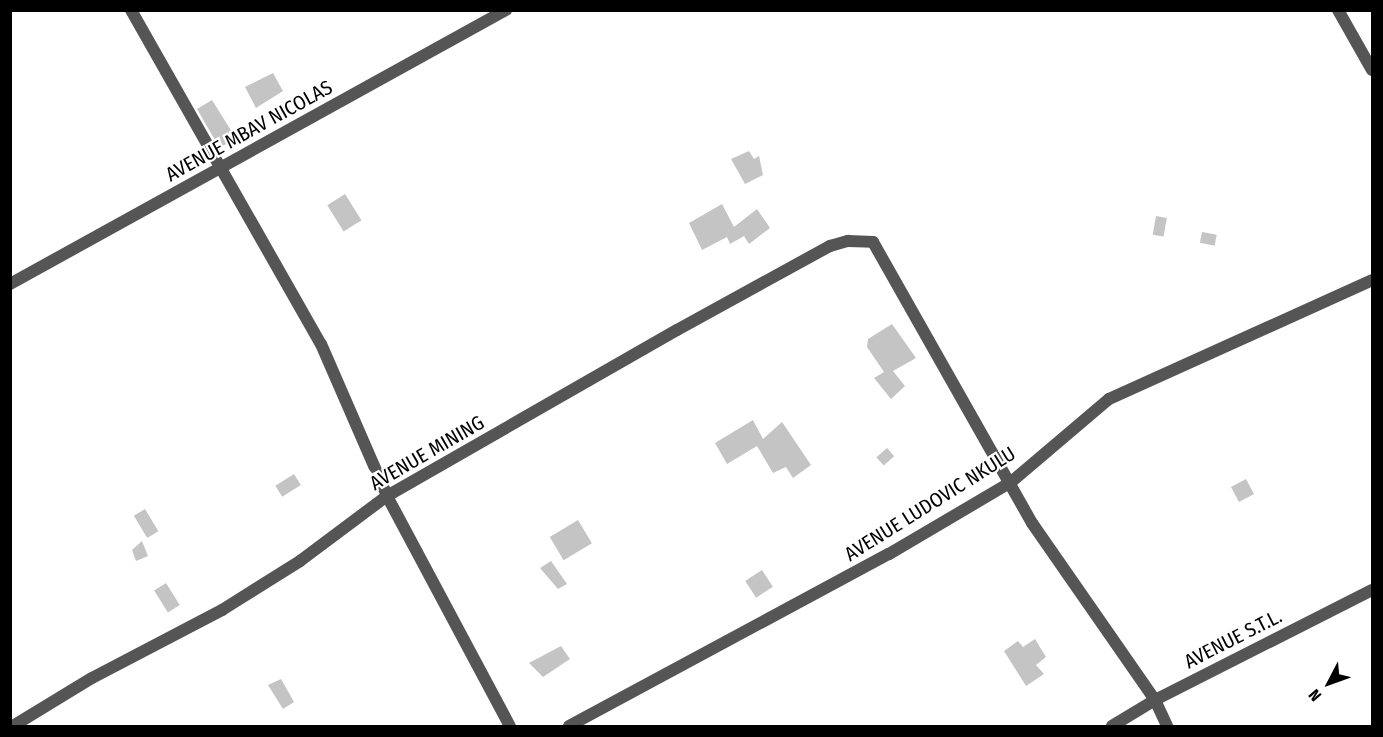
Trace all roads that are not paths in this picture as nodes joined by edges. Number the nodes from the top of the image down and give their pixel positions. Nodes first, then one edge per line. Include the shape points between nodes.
1 (131, 10) edge
2 (506, 10) edge
3 (1338, 10) edge
4 (1372, 70) edge
5 (222, 170) junction
6 (1372, 280) edge
7 (10, 284) edge
8 (1011, 482) junction
9 (387, 496) junction
10 (1372, 590) edge
11 (1155, 700) junction
12 (14, 726) edge
13 (510, 726) edge
14 (569, 726) edge
15 (1112, 726) edge
16 (1167, 726) edge

1 - 5 street
2 - 5 street, AVENUE MBAV NICOLAS
3 - 4 street
5 - 7 street, AVENUE MBAV NICOLAS
5 - 9 street via 321,344
6 - 8 street, AVENUE LUDOVIC NKULU via 1109,399
8 - 9 street, AVENUE MINING via 873,242 848,241 830,246
8 - 11 street via 1032,523
8 - 14 street, AVENUE LUDOVIC NKULU via 839,582
9 - 12 street, AVENUE MINING via 300,561 232,603 92,678
9 - 13 street
10 - 11 street, AVENUE S.T.L.
11 - 15 street, AVENUE S.T.L.
11 - 16 street

